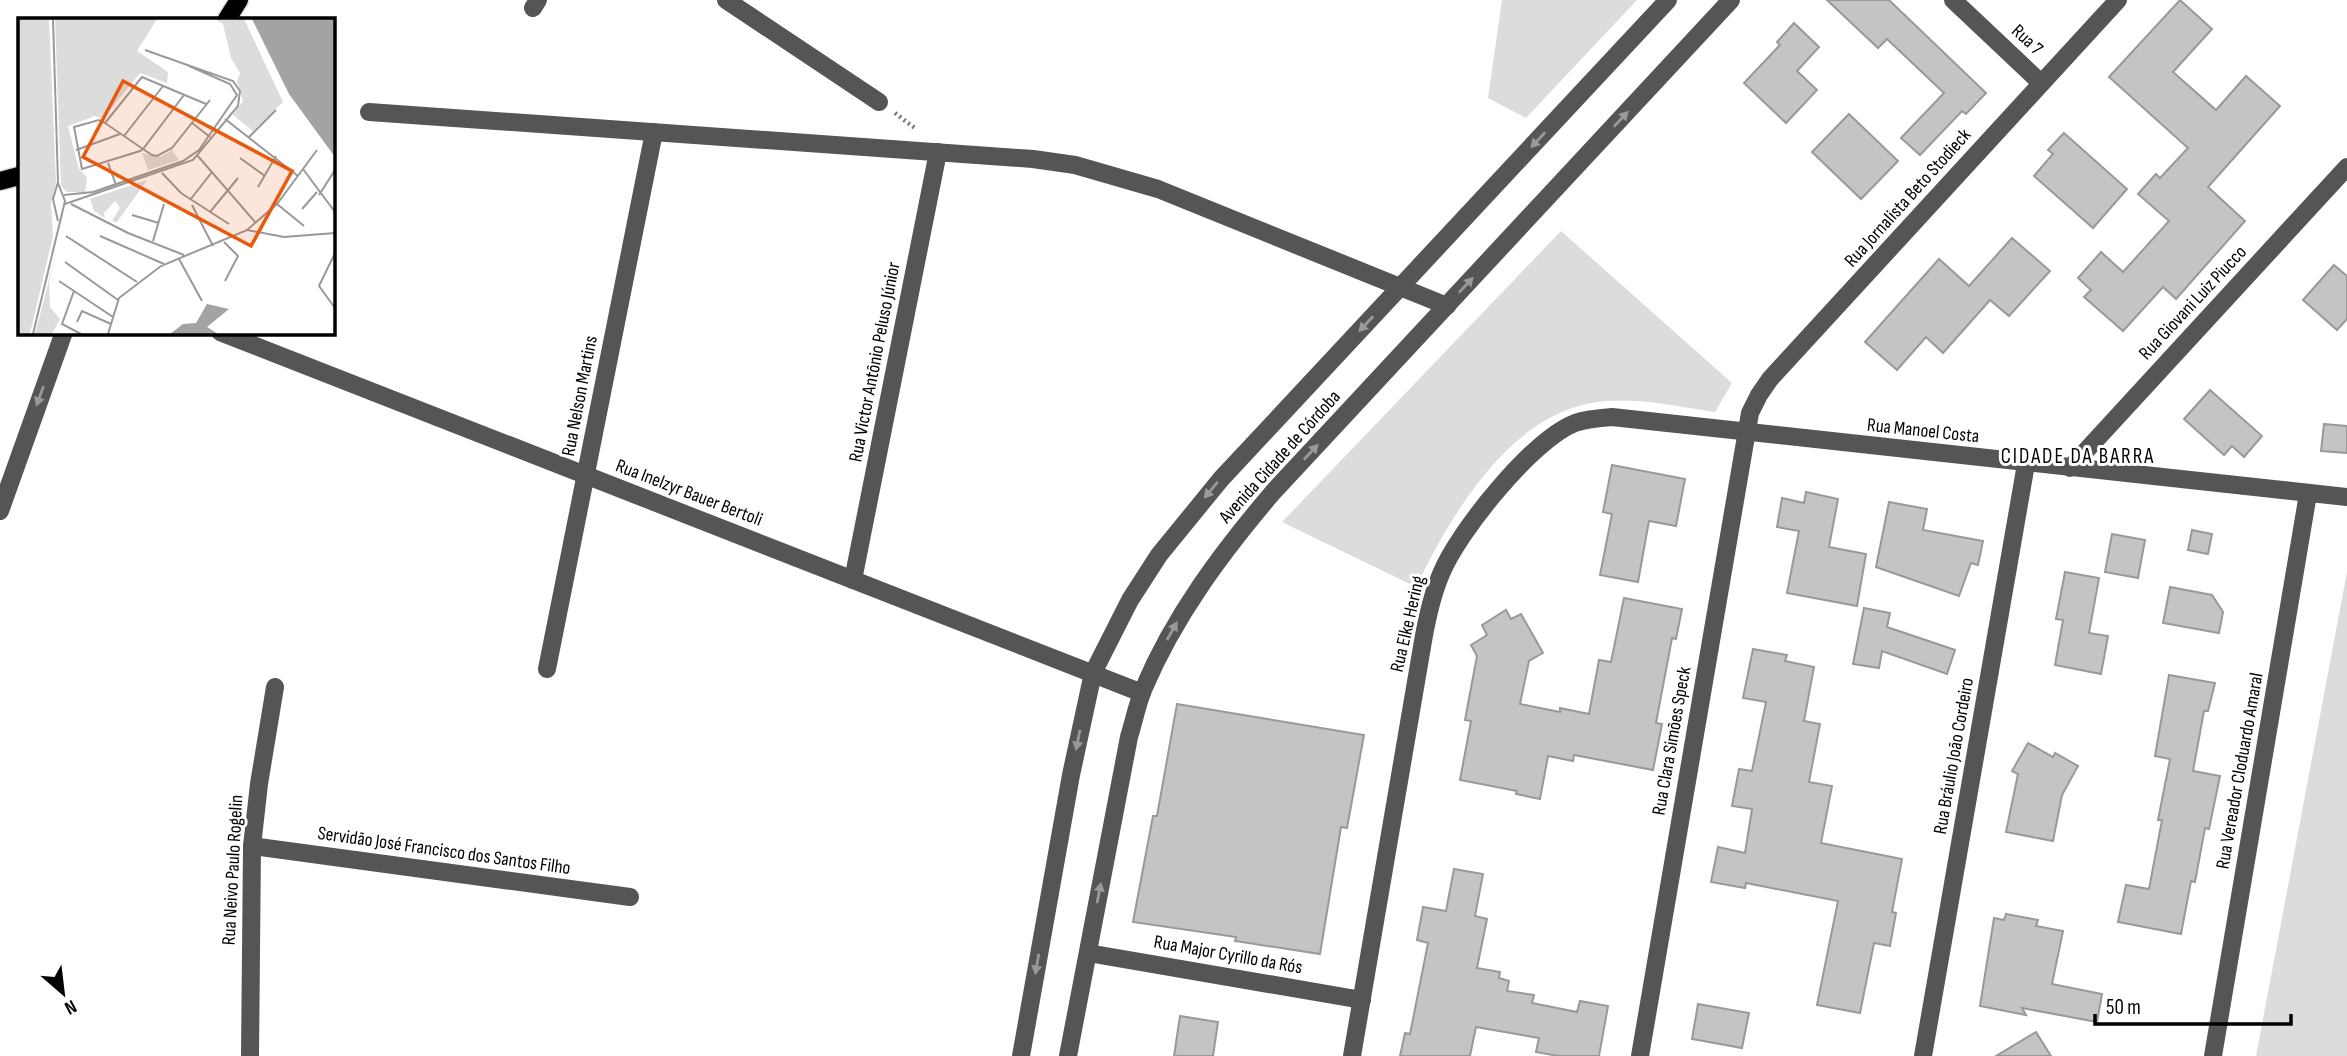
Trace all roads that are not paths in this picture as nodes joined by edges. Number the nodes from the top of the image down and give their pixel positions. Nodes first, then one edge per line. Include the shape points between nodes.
1 (239, 0) edge
2 (726, 0) edge
3 (1668, 0) edge
4 (1731, 0) edge
5 (1953, 0) edge
6 (2118, 0) edge
7 (228, 18) edge
8 (2041, 83) junction
9 (879, 102) road end
10 (369, 112) dead end
11 (654, 132) junction
12 (938, 152) junction
13 (2347, 167) edge
14 (18, 177) edge
15 (0, 181) edge
16 (1401, 286) junction
17 (1447, 306) junction
18 (63, 334) edge
19 (225, 334) edge
20 (1746, 433) junction
21 (2026, 464) junction
22 (2070, 468) junction
23 (586, 475) junction
24 (2308, 494) junction
25 (2347, 498) edge
26 (0, 511) edge
27 (853, 580) junction
28 (547, 669) dead end
29 (1093, 673) junction
30 (275, 687) dead end
31 (1142, 692) junction
32 (252, 846) junction
33 (630, 897) dead end
34 (1088, 953) junction
35 (1362, 1000) junction
36 (250, 1056) edge
37 (1021, 1056) edge
38 (1068, 1056) edge
39 (1352, 1056) edge
40 (1640, 1056) edge
41 (1923, 1056) edge
42 (2213, 1056) edge

1 - 7 main road
2 - 9 street
3 -> 16 street, Avenida Cidade de Córdoba
17 -> 4 street, Avenida Cidade de Córdoba
5 - 8 street, Rua 7
6 - 8 street, Rua Jornalista Beto Stodieck
8 - 20 street, Rua Jornalista Beto Stodieck via 1770,379 1750,413
10 - 11 street
11 - 12 street
11 - 23 street, Rua Nelson Martins
12 - 16 street via 1033,159 1118,176
12 - 27 street, Rua Victor Antônio Peluso Júnior
13 - 22 street, Rua Giovani Luiz Piucco
14 - 15 main road
16 - 17 street
16 -> 29 street, Avenida Cidade de Córdoba via 1183,524 1130,600
31 -> 17 street, Avenida Cidade de Córdoba via 1179,618 1238,533
18 -> 26 street
19 - 23 street, Rua Inelzyr Bauer Bertoli
20 - 21 street, Rua Manoel Costa
20 - 35 street, Rua Elke Hering via 1612,417 1573,424 1524,462 1459,540 1441,572 1425,629
20 - 40 street, Rua Clara Simões Speck
21 - 22 street, Rua Manoel Costa
21 - 41 street, Rua Bráulio João Cordeiro
22 - 24 street, Rua Manoel Costa
23 - 27 street, Rua Inelzyr Bauer Bertoli
23 - 28 street, Rua Nelson Martins
24 - 25 street, Rua Manoel Costa
24 - 42 street, Rua Vereador Cloduardo Amaral
27 - 29 street, Rua Inelzyr Bauer Bertoli
29 - 31 street, Rua Inelzyr Bauer Bertoli
29 -> 37 street, Avenida Cidade de Córdoba
30 - 32 street, Rua Neivo Paulo Rogelin
34 -> 31 street, Avenida Cidade de Córdoba via 1119,785
32 - 33 street, Servidão José Francisco dos Santos Filho
32 - 36 street, Rua Neivo Paulo Rogelin
34 - 35 street, Rua Major Cyrillo da Rós
34 - 38 street, Avenida Cidade de Córdoba
35 - 39 street, Rua Elke Hering

